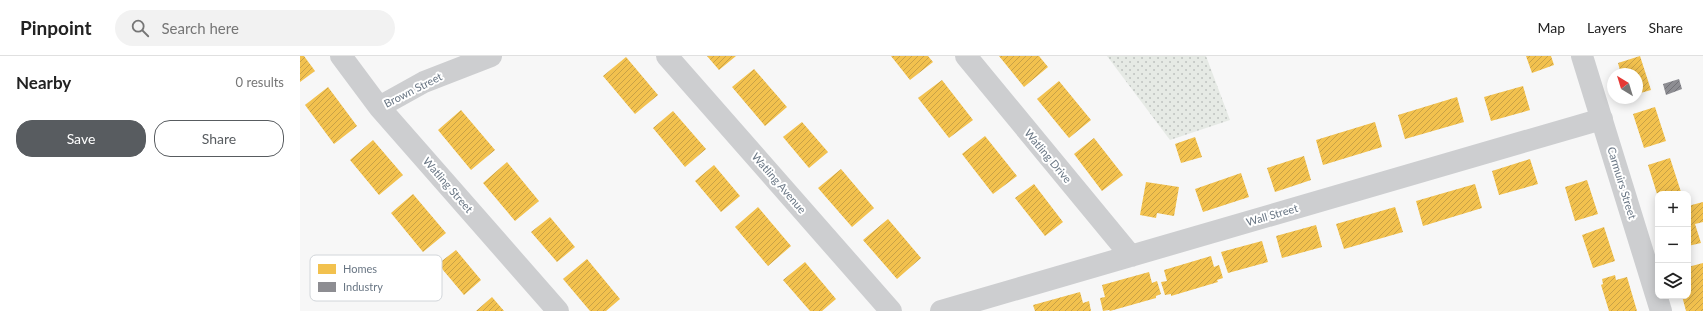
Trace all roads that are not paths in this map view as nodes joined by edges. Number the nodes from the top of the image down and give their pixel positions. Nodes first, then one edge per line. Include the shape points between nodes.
1 (341, 56) edge
2 (491, 56) edge
3 (666, 56) edge
4 (966, 56) edge
5 (1582, 56) edge
6 (379, 107) junction
7 (1602, 119) junction
8 (1131, 256) junction
9 (558, 311) edge
10 (891, 311) edge
11 (941, 311) edge
12 (1662, 311) edge

1 - 6 street, Watling Street
2 - 6 street, Brown Street via 424,82
3 - 10 street, Watling Avenue
4 - 8 street, Watling Drive
5 - 7 street, Carmuirs Street
6 - 9 street, Watling Street
7 - 8 street, Wall Street
7 - 12 street, Carmuirs Street
8 - 11 street, Wall Street

